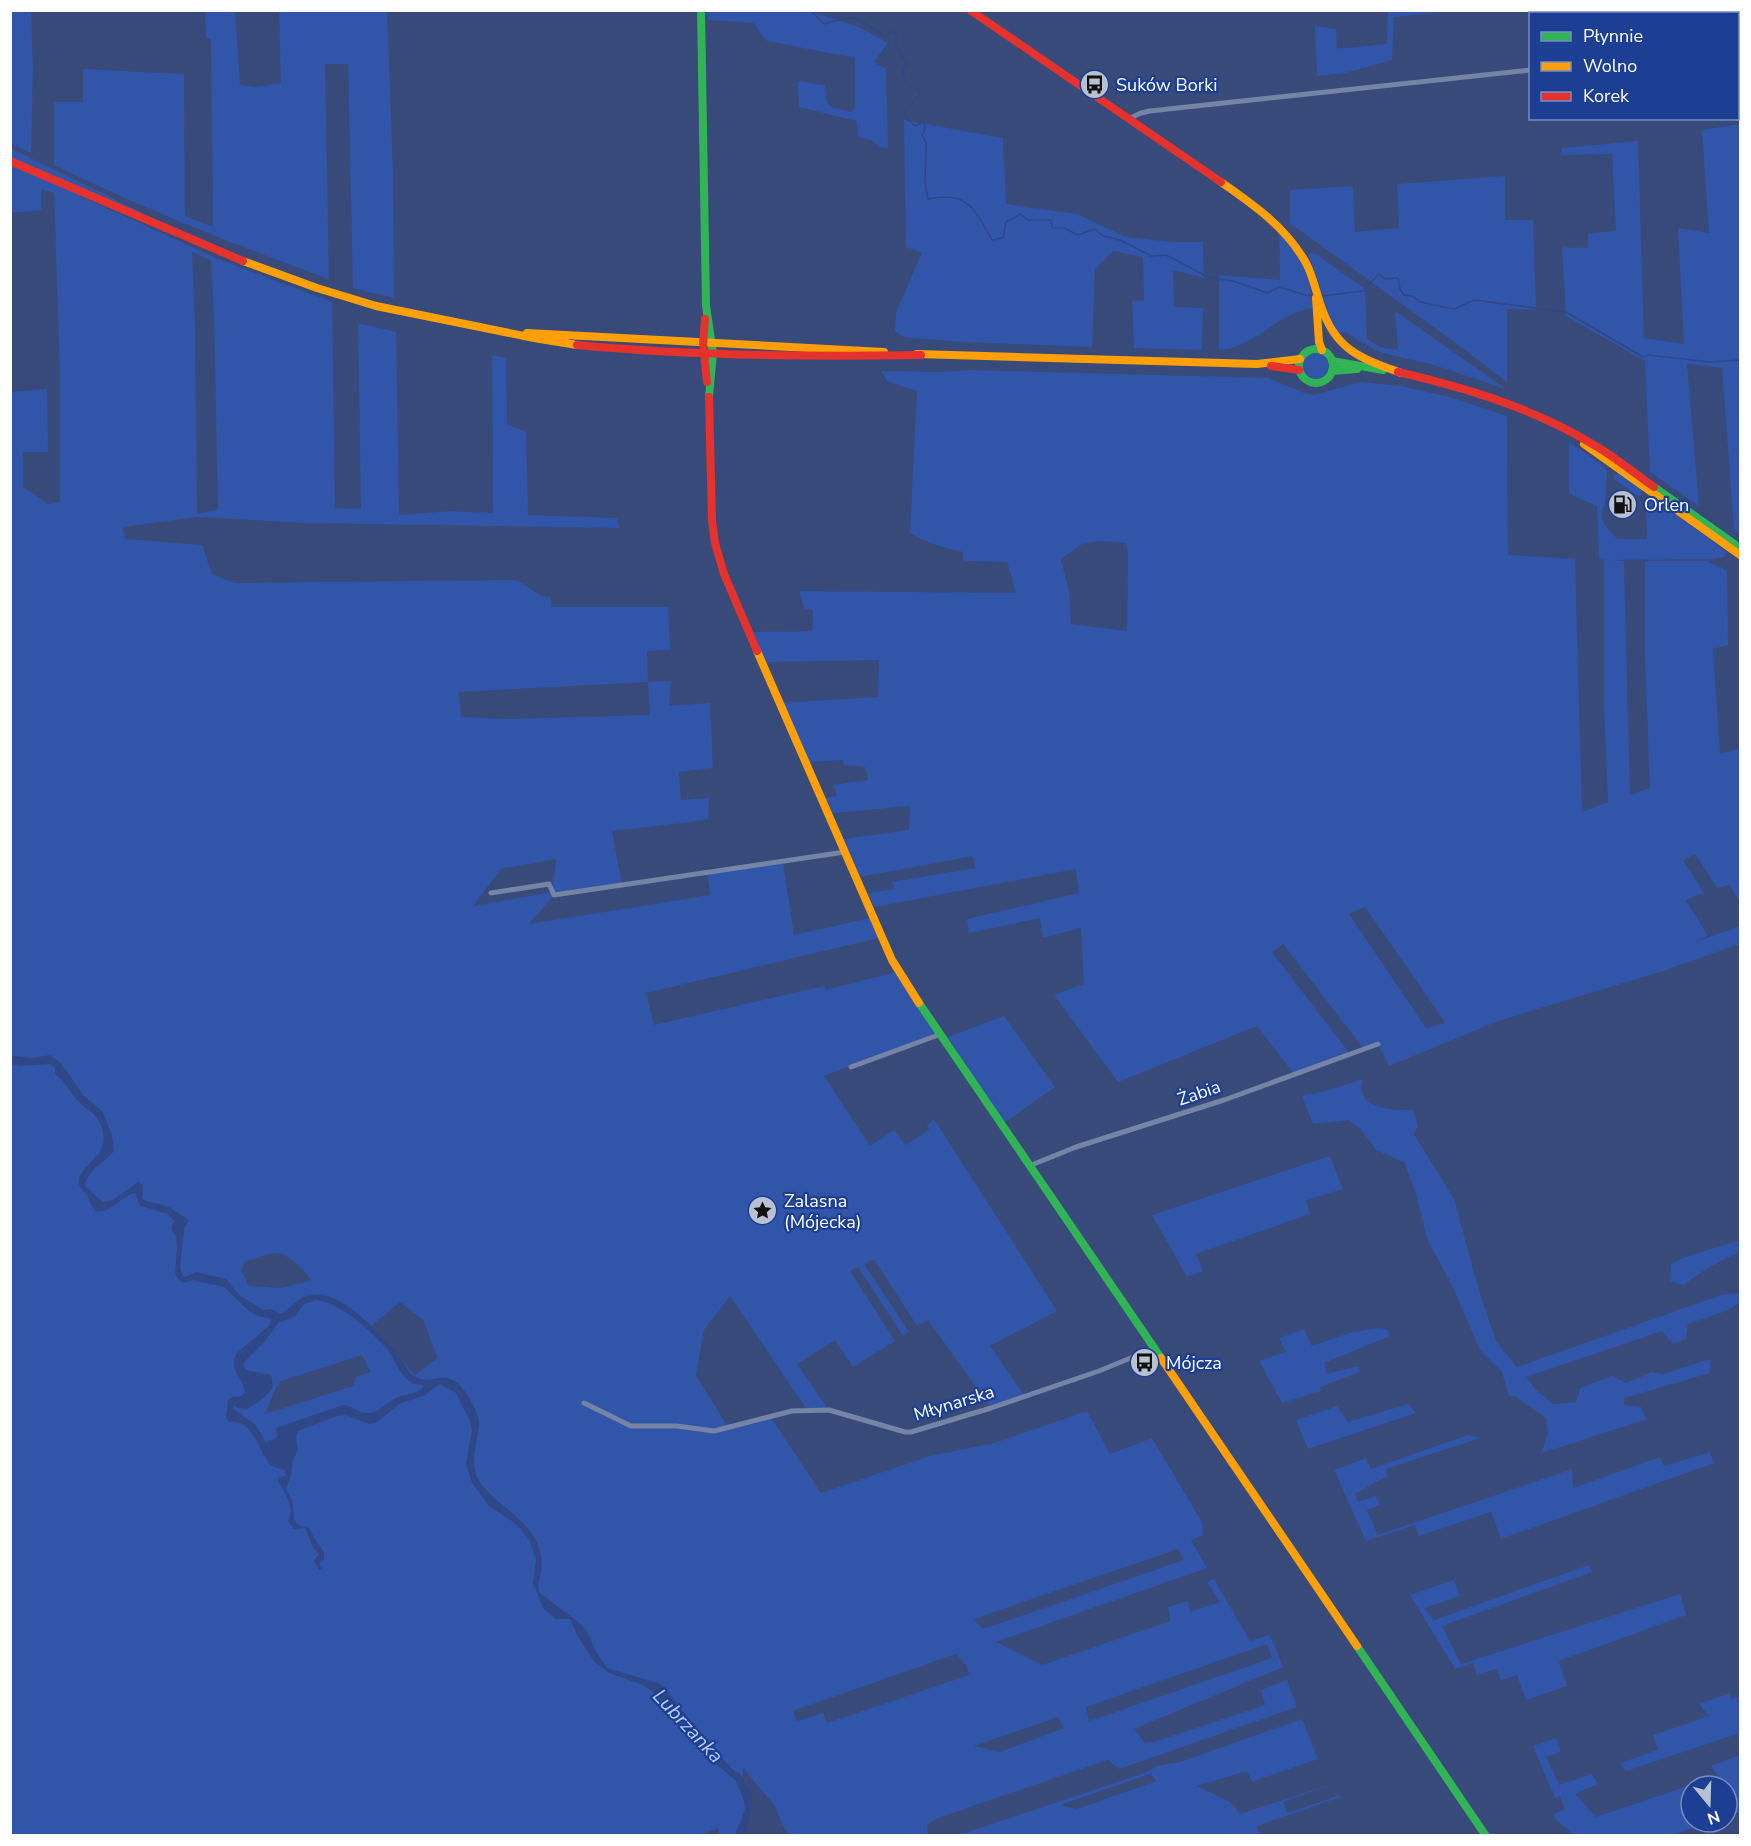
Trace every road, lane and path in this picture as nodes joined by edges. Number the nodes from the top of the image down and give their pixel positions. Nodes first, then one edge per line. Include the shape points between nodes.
1 (701, 10) edge
2 (970, 10) edge
3 (1529, 70) edge
4 (1130, 118) junction
5 (10, 161) edge
6 (1317, 296) junction
7 (706, 306) junction
8 (1317, 320) junction
9 (490, 329) junction
10 (703, 344) junction
11 (713, 349) junction
12 (1312, 349) junction
13 (1322, 350) junction
14 (704, 353) junction
15 (1300, 359) junction
16 (1332, 361) junction
17 (1257, 364) junction
18 (1375, 369) junction
19 (1299, 370) junction
20 (1332, 371) junction
21 (1401, 373) junction
22 (709, 394) junction
23 (1574, 435) junction
24 (1740, 548) edge
25 (1740, 555) edge
26 (845, 852) junction
27 (491, 893) dead end
28 (941, 1034) junction
29 (1377, 1044) dead end
30 (851, 1066) dead end
31 (1029, 1166) junction
32 (1155, 1348) junction
33 (584, 1403) dead end
34 (1486, 1836) edge

1 - 7 street
2 - 4 street
3 - 4 street via 1150,111
4 - 6 street via 1281,227 1305,260
5 - 9 street via 196,242 312,286 364,302
6 - 8 street
6 - 21 street via 1330,328 1347,349
7 - 10 street
7 - 11 street
8 - 12 street
8 - 13 street
9 - 10 street
9 - 14 street via 571,344
10 - 11 street
10 - 14 street
11 - 14 street
11 - 17 street via 864,350
11 - 22 street
12 - 13 street
12 - 15 street
13 - 16 street
14 - 22 street
15 - 17 street
15 - 19 street
16 - 18 street
16 - 20 street
17 - 19 street
18 - 20 street
18 - 21 street
19 - 20 street via 1305,379 1315,382
21 - 23 street via 1490,396
22 - 26 street via 712,521 721,566
23 - 24 street via 1616,459
23 - 25 street
26 - 27 street via 554,895 549,884
26 - 28 street via 892,960
28 - 30 street
28 - 31 street
29 - 31 street, Żabia
31 - 32 street
32 - 33 street, Młynarska via 1078,1378 911,1432 829,1410 792,1411 714,1431 631,1426
32 - 34 street

